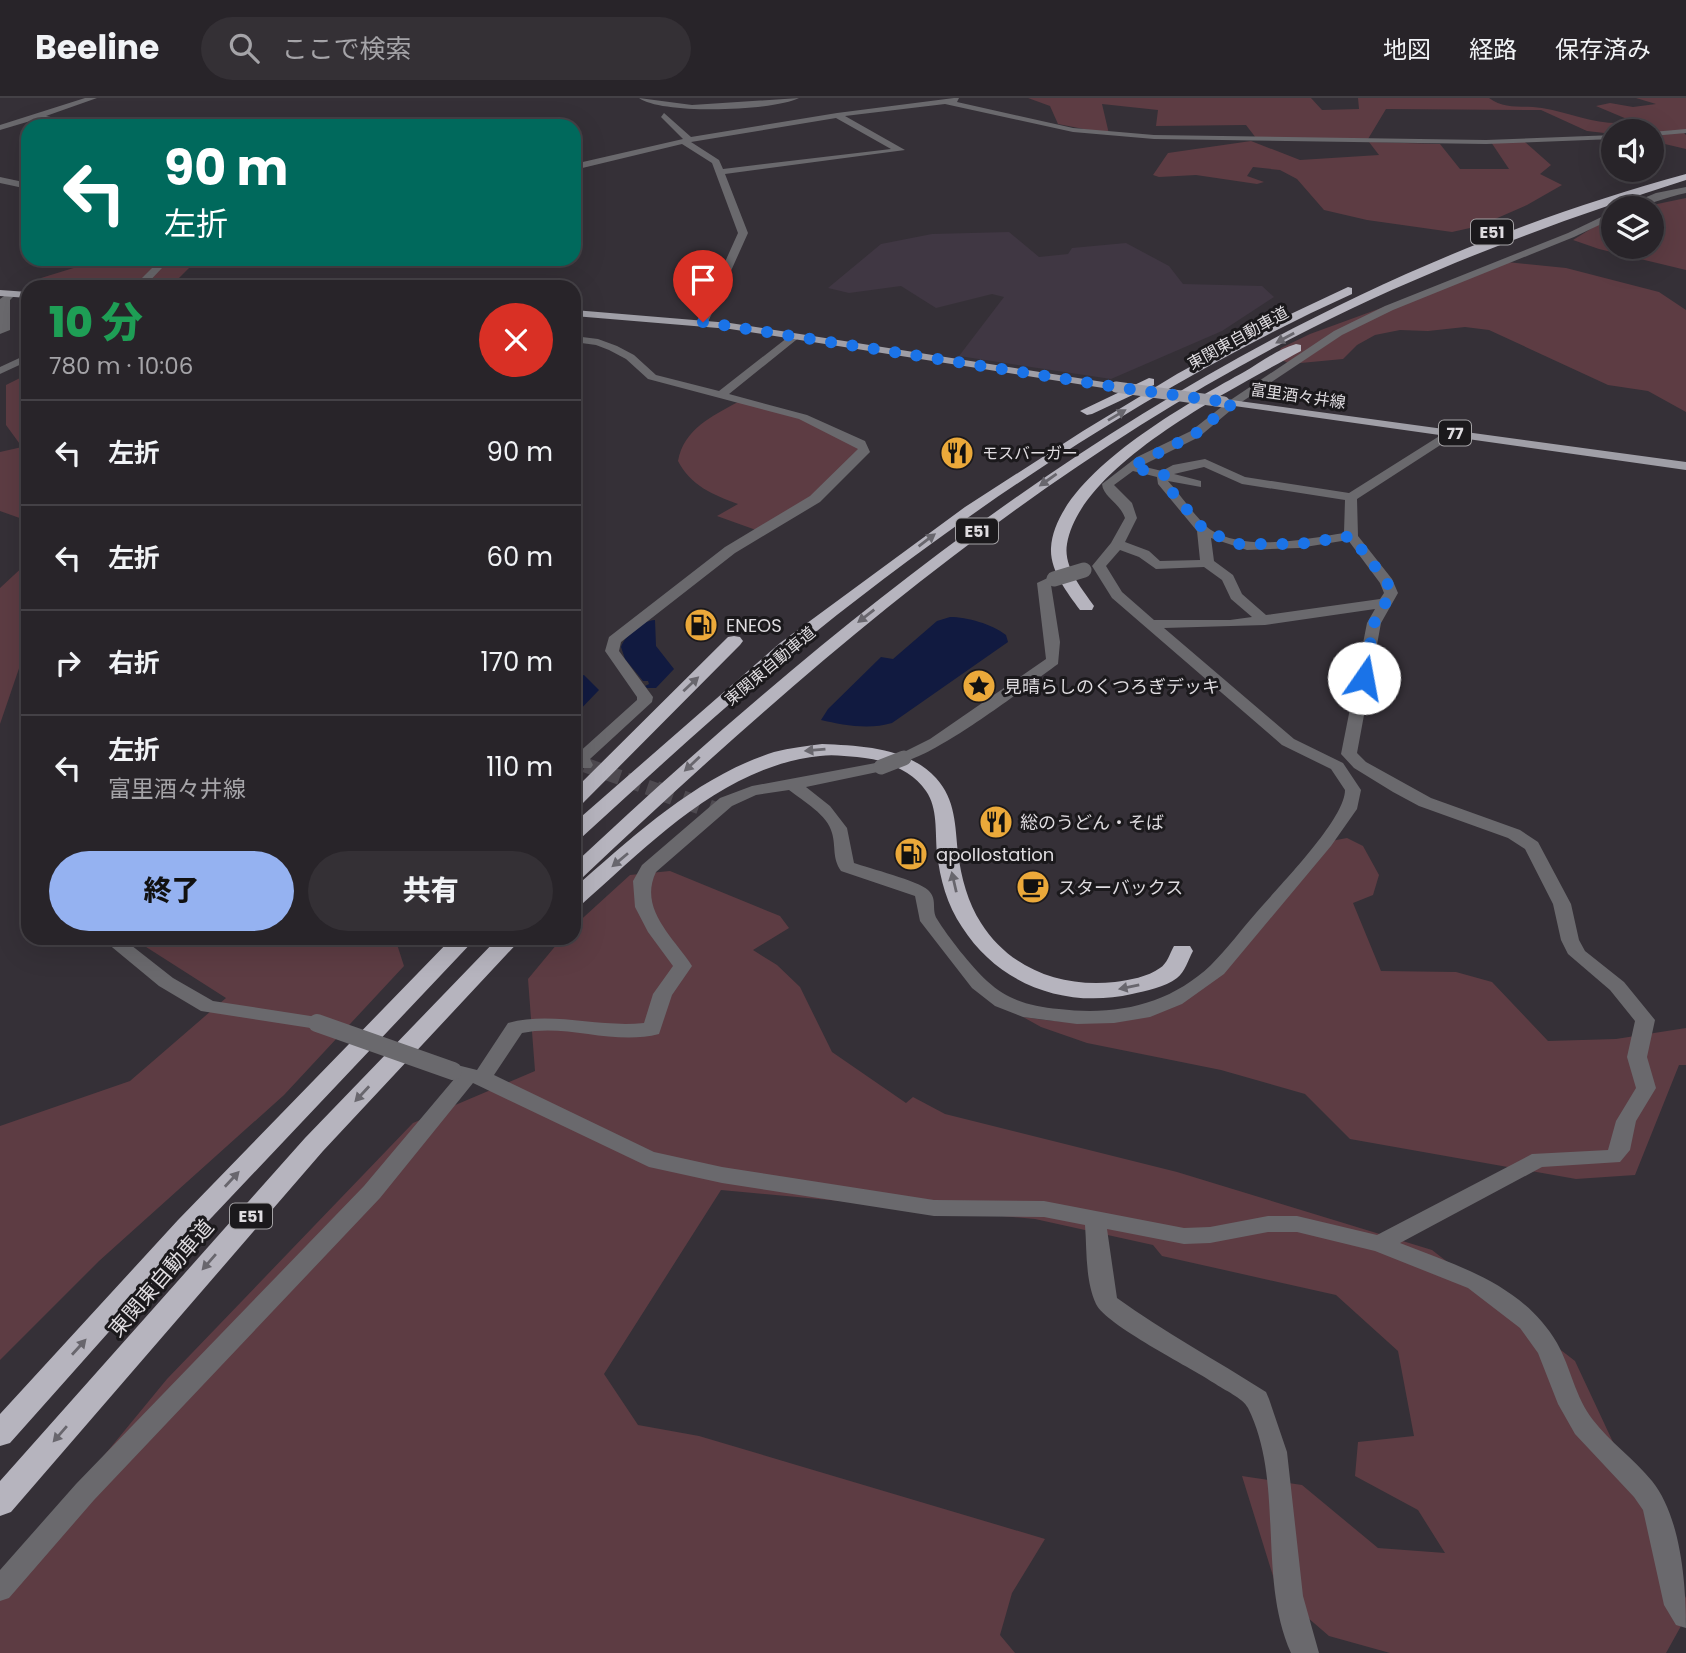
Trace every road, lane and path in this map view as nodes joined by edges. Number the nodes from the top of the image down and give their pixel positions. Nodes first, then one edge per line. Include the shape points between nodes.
1 (93, 98) edge
2 (643, 98) edge
3 (795, 98) edge
4 (970, 98) edge
5 (947, 102) junction
6 (664, 115) dead end
7 (838, 115) junction
8 (36, 116) junction
9 (27, 119) edge
10 (52, 119) edge
11 (21, 121) edge
12 (0, 128) edge
13 (1686, 131) edge
14 (1664, 133) edge
15 (1601, 137) edge
16 (686, 141) junction
17 (581, 165) edge
18 (1686, 168) edge
19 (721, 172) junction
20 (1686, 177) edge
21 (0, 180) edge
22 (21, 184) edge
23 (1686, 190) edge
24 (1656, 196) edge
25 (1601, 220) edge
26 (159, 266) edge
27 (1424, 267) junction
28 (145, 280) edge
29 (6, 294) edge
30 (581, 313) edge
31 (703, 322) junction
32 (1281, 323) junction
33 (0, 331) edge
34 (796, 336) junction
35 (581, 340) edge
36 (21, 360) edge
37 (21, 369) edge
38 (0, 371) edge
39 (0, 378) edge
40 (721, 395) junction
41 (1228, 403) junction
42 (1087, 411) dead end
43 (1453, 433) junction
44 (1686, 466) edge
45 (1131, 467) junction
46 (1164, 475) junction
47 (1197, 484) dead end
48 (1351, 497) junction
49 (1205, 531) junction
50 (1351, 536) junction
51 (1117, 544) junction
52 (1207, 563) junction
53 (1092, 568) junction
54 (1385, 603) junction
55 (1086, 606) dead end
56 (1265, 621) junction
57 (1150, 624) junction
58 (734, 641) dead end
59 (1349, 754) junction
60 (1320, 757) junction
61 (585, 765) dead end
62 (792, 785) junction
63 (581, 794) edge
64 (581, 828) edge
65 (581, 869) edge
66 (581, 893) edge
67 (119, 945) edge
68 (439, 945) edge
69 (458, 945) edge
70 (504, 945) edge
71 (520, 945) edge
72 (1182, 951) dead end
73 (433, 1018) junction
74 (468, 1075) junction
75 (314, 1093) junction
76 (1095, 1220) junction
77 (1379, 1244) junction
78 (0, 1434) edge
79 (0, 1503) edge
80 (0, 1589) edge
81 (1686, 1616) edge
82 (1305, 1653) edge

1 - 8 street
2 - 3 street via 658,105 702,108
4 - 5 street
5 - 7 street
5 - 15 street via 1073,130 1154,137 1486,142
6 - 16 street
7 - 16 street
7 - 19 street via 901,150
8 - 9 street
8 - 10 street
11 - 12 street
13 - 14 street
16 - 17 street
16 - 19 street via 716,162
18 - 27 highway, 東関東自動車道 / E51 via 1568,203
19 - 31 street via 743,233
20 - 27 highway, 東関東自動車道 / E51
21 - 22 street
23 - 24 street
25 - 41 street via 1338,333
26 - 28 street
27 - 32 highway, 東関東自動車道 / E51
27 - 55 highway via 1168,424 1095,480 1074,504 1059,543 1064,572
27 -> 65 highway, 東関東自動車道 / E51 via 1212,379 1052,477 990,521 776,689
29 - 33 street via 5,330
30 - 31 main road, 富里酒々井線 / 77
31 - 34 main road, 富里酒々井線 / 77
32 - 42 highway via 1224,345
64 -> 32 highway, 東関東自動車道 / E51 via 746,681 941,529 1120,413
34 - 40 street
34 - 41 main road, 富里酒々井線 / 77, bridge
35 - 40 street via 613,348 652,377
36 - 38 street
37 - 39 street
40 - 61 street via 803,417 861,444 864,453 815,499 730,550 614,640 612,650 644,702 582,758
41 - 43 main road, 富里酒々井線 / 77
41 - 45 street via 1195,434
43 - 44 main road, 富里酒々井線 / 77
43 - 48 street
45 - 46 street
45 - 51 street via 1108,484 1131,518
46 - 47 street
46 - 48 street via 1205,463 1242,480
46 - 49 street via 1168,490
48 - 50 street
49 - 50 street via 1247,546
49 - 52 street
50 - 54 street via 1387,582 1391,593
51 - 52 street via 1144,554 1156,565
51 - 53 street
52 - 56 street via 1228,578 1236,596
53 - 57 street
53 - 62 street, bridge via 1044,583 1055,640 1053,661 936,742 904,758
54 - 56 street
54 - 59 street via 1374,623
56 - 57 street
57 - 60 street via 1288,741
63 -> 58 highway
59 - 60 street
59 - 77 street via 1399,789 1514,834 1532,846 1562,904 1577,954 1617,986 1645,1020 1637,1057 1646,1088 1626,1121 1620,1150 1613,1157 1539,1158
60 - 62 street via 1345,775 1353,790 1353,800 1325,842 1217,970 1175,1000 1150,1011 1114,1017 1023,1011 1002,1002 979,984 926,917 926,899 921,892 847,867 838,827
62 - 74 street via 726,802 642,878 643,910 683,966 663,994 652,1029 620,1032 538,1023 515,1028
72 -> 66 highway via 1171,971 1160,977 1103,991 1053,985 1013,968 984,943 958,901 942,805 932,786 914,769 880,755 843,749 770,758 738,772 693,799
67 - 74 street, bridge via 208,1007 317,1023
68 - 75 highway
69 - 75 highway, 東関東自動車道 / E51
70 - 73 highway, 東関東自動車道 / E51
71 - 73 highway
73 -> 79 highway, 東関東自動車道 / E51 via 229,1240
74 - 76 street via 649,1159 891,1203 968,1210 1044,1209
74 - 80 street via 372,1192 85,1492
78 -> 75 highway, 東関東自動車道 / E51
76 - 77 street via 1184,1236 1297,1224
76 - 82 street via 1107,1303 1155,1338 1199,1360 1257,1399 1275,1452 1290,1596
77 - 81 street via 1476,1282 1528,1321 1548,1349 1584,1427 1655,1507 1677,1605

